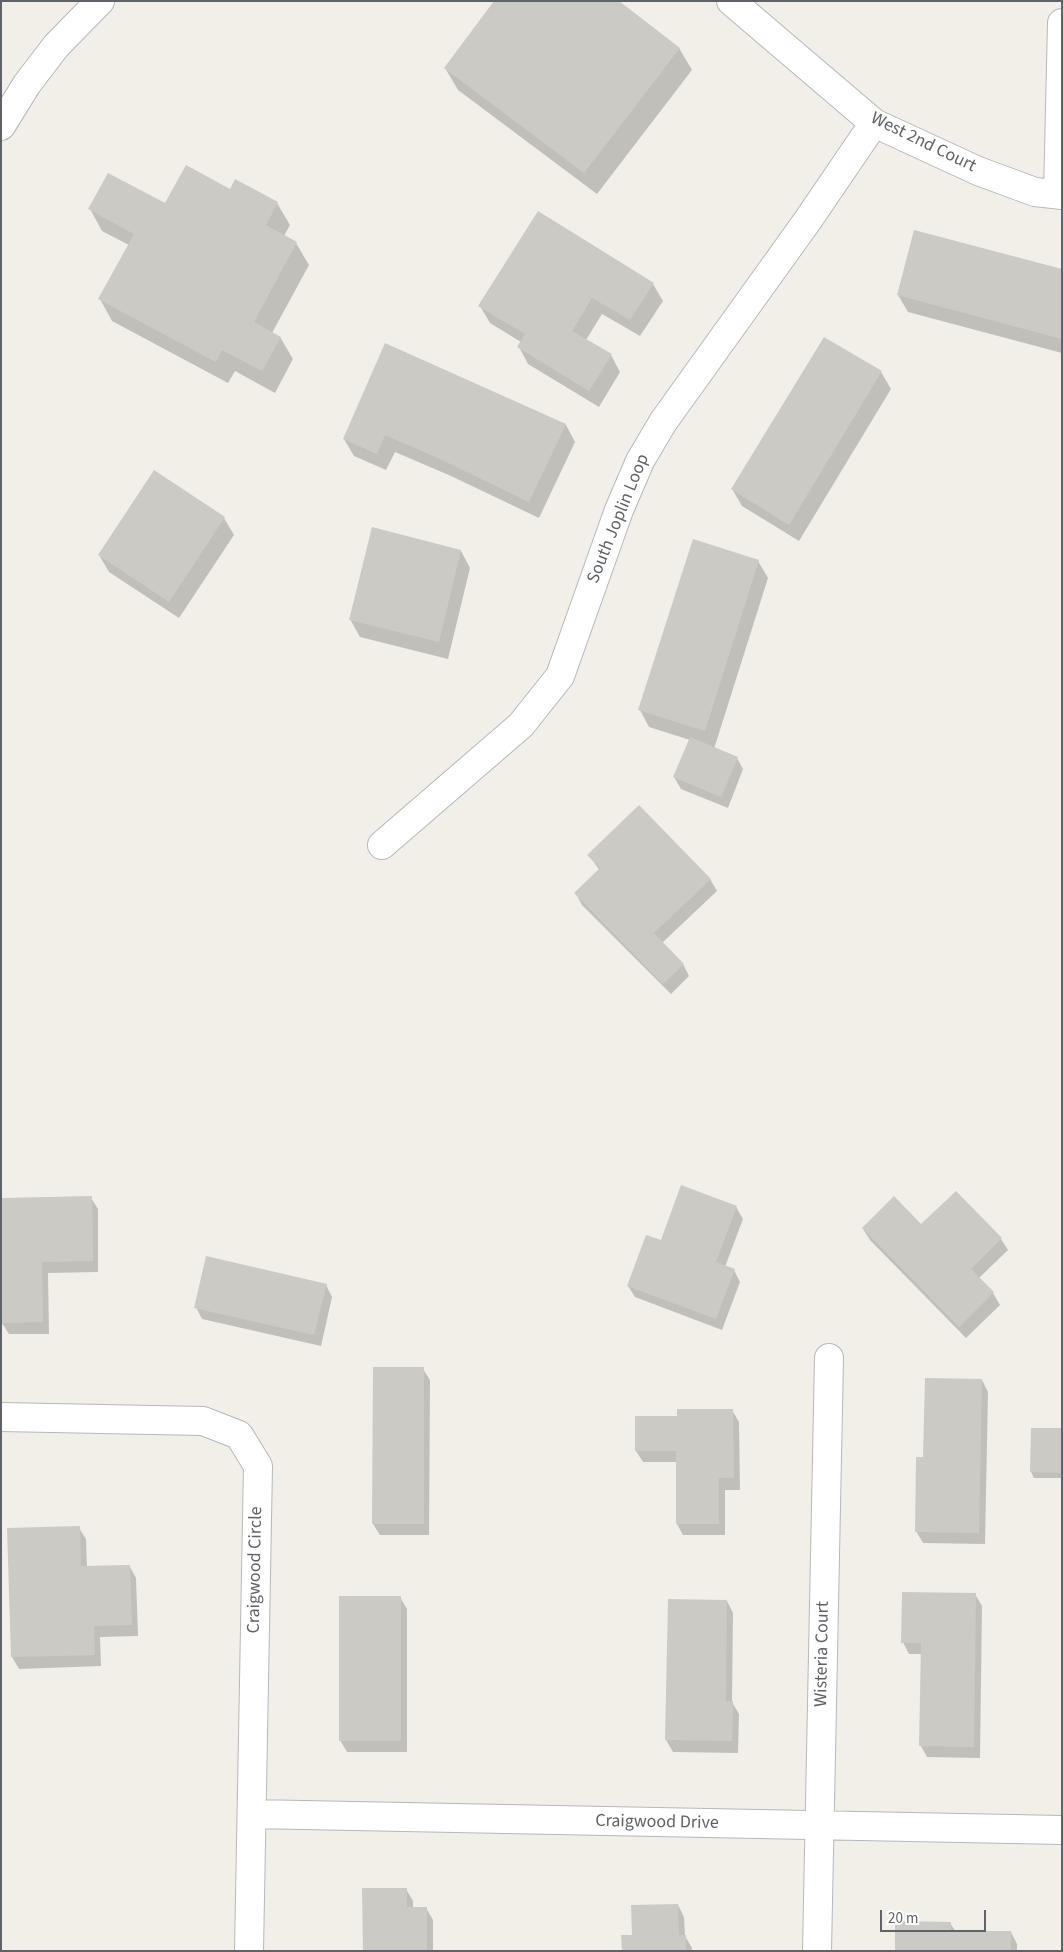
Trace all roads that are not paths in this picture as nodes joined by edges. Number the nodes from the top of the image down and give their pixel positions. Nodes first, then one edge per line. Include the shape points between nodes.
1 (100, 1) edge
2 (731, 1) edge
3 (1062, 23) edge
4 (874, 123) junction
5 (1, 126) edge
6 (1060, 194) edge
7 (382, 845) dead end
8 (829, 1358) dead end
9 (1, 1418) edge
10 (252, 1814) junction
11 (820, 1826) junction
12 (1062, 1830) edge
13 (249, 1951) edge
14 (817, 1951) edge

1 - 5 street via 56,46
2 - 4 street, West 2nd Court
3 - 6 street
4 - 6 street, West 2nd Court via 978,171 1035,192
4 - 7 street, South Joplin Loop via 663,422 640,461 619,510 560,676 521,726
8 - 11 street, Wisteria Court
9 - 10 street, Craigwood Circle via 203,1421 239,1435 258,1466
10 - 11 street, Craigwood Drive
10 - 13 street, Craigwood Circle
11 - 12 street, Craigwood Drive
11 - 14 street, Wisteria Court

